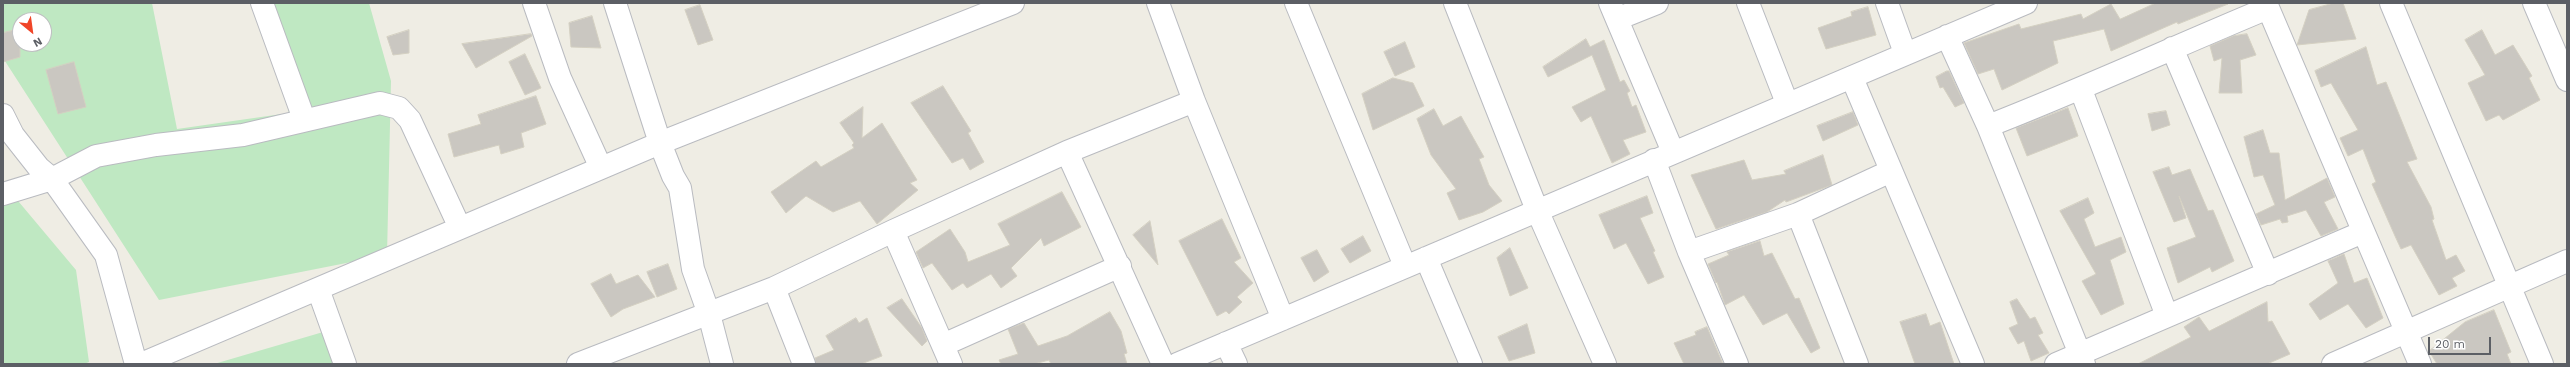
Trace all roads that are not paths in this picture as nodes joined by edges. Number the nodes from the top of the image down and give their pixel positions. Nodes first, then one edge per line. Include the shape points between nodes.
1 (262, 3) edge
2 (534, 3) edge
3 (615, 3) edge
4 (1013, 3) edge
5 (1158, 3) edge
6 (1296, 3) edge
7 (1455, 3) edge
8 (1657, 3) edge
9 (1748, 3) edge
10 (1888, 3) edge
11 (2026, 3) edge
12 (2391, 3) edge
13 (2534, 3) edge
14 (2267, 6) edge
15 (979, 9) edge
16 (1613, 11) edge
17 (1947, 36) junction
18 (2172, 48) junction
19 (1905, 53) junction
20 (1852, 78) junction
21 (2567, 80) edge
22 (2081, 90) junction
23 (1194, 101) junction
24 (1787, 103) junction
25 (3, 115) edge
26 (304, 119) junction
27 (1988, 126) junction
28 (660, 142) junction
29 (1067, 152) junction
30 (1664, 156) junction
31 (601, 168) junction
32 (1891, 172) junction
33 (52, 179) junction
34 (3, 194) edge
35 (1537, 210) junction
36 (1798, 214) junction
37 (460, 228) junction
38 (893, 231) junction
39 (2363, 232) junction
40 (1689, 252) junction
41 (1426, 258) junction
42 (2567, 261) edge
43 (1120, 266) junction
44 (1405, 266) junction
45 (2268, 274) junction
46 (2509, 287) junction
47 (318, 288) junction
48 (774, 288) junction
49 (709, 314) junction
50 (2167, 316) junction
51 (1283, 318) junction
52 (2406, 332) junction
53 (1226, 343) junction
54 (946, 355) edge
55 (2082, 359) edge
56 (1464, 362) edge
57 (136, 364) edge
58 (141, 364) edge
59 (345, 364) edge
60 (578, 364) edge
61 (722, 364) edge
62 (804, 364) edge
63 (1163, 364) edge
64 (1177, 364) edge
65 (1236, 364) edge
66 (1605, 364) edge
67 (1737, 364) edge
68 (1857, 364) edge
69 (1973, 364) edge
70 (2056, 364) edge
71 (2333, 364) edge
72 (2420, 364) edge
73 (2542, 364) edge

1 - 26 street
2 - 31 street via 560,78
3 - 28 street
4 - 15 street
5 - 23 street
6 - 44 street
7 - 35 street
8 - 16 street
9 - 24 street
10 - 19 street
11 - 17 street
12 - 46 street
13 - 21 street
14 - 18 street
14 - 39 street
15 - 28 street
16 - 30 street
17 - 19 street
17 - 27 street
18 - 22 street
18 - 45 street
19 - 20 street
20 - 24 street
20 - 32 street
22 - 27 street
22 - 50 street
23 - 29 street
23 - 51 street
24 - 30 street
25 - 33 street via 14,135 39,168
26 - 33 street via 243,134 96,156
26 - 37 street via 380,103 403,112 415,128
27 - 55 street
28 - 31 street
28 - 49 street via 680,188 693,269
29 - 38 street
29 - 43 street
30 - 35 street
30 - 40 street
31 - 37 street
32 - 36 street
32 - 69 street
33 - 34 street
33 - 57 street via 106,255
35 - 41 street
35 - 66 street
36 - 40 street
36 - 68 street
37 - 47 street
38 - 48 street
38 - 54 street
39 - 45 street
39 - 52 street
40 - 67 street
41 - 44 street
41 - 56 street
42 - 46 street
43 - 54 street
43 - 63 street
44 - 51 street
45 - 50 street
46 - 52 street
46 - 73 street
47 - 58 street
47 - 59 street
48 - 49 street
48 - 62 street
49 - 60 street
49 - 61 street
50 - 55 street
51 - 53 street
52 - 71 street
52 - 72 street
53 - 64 street
53 - 65 street
55 - 70 street

